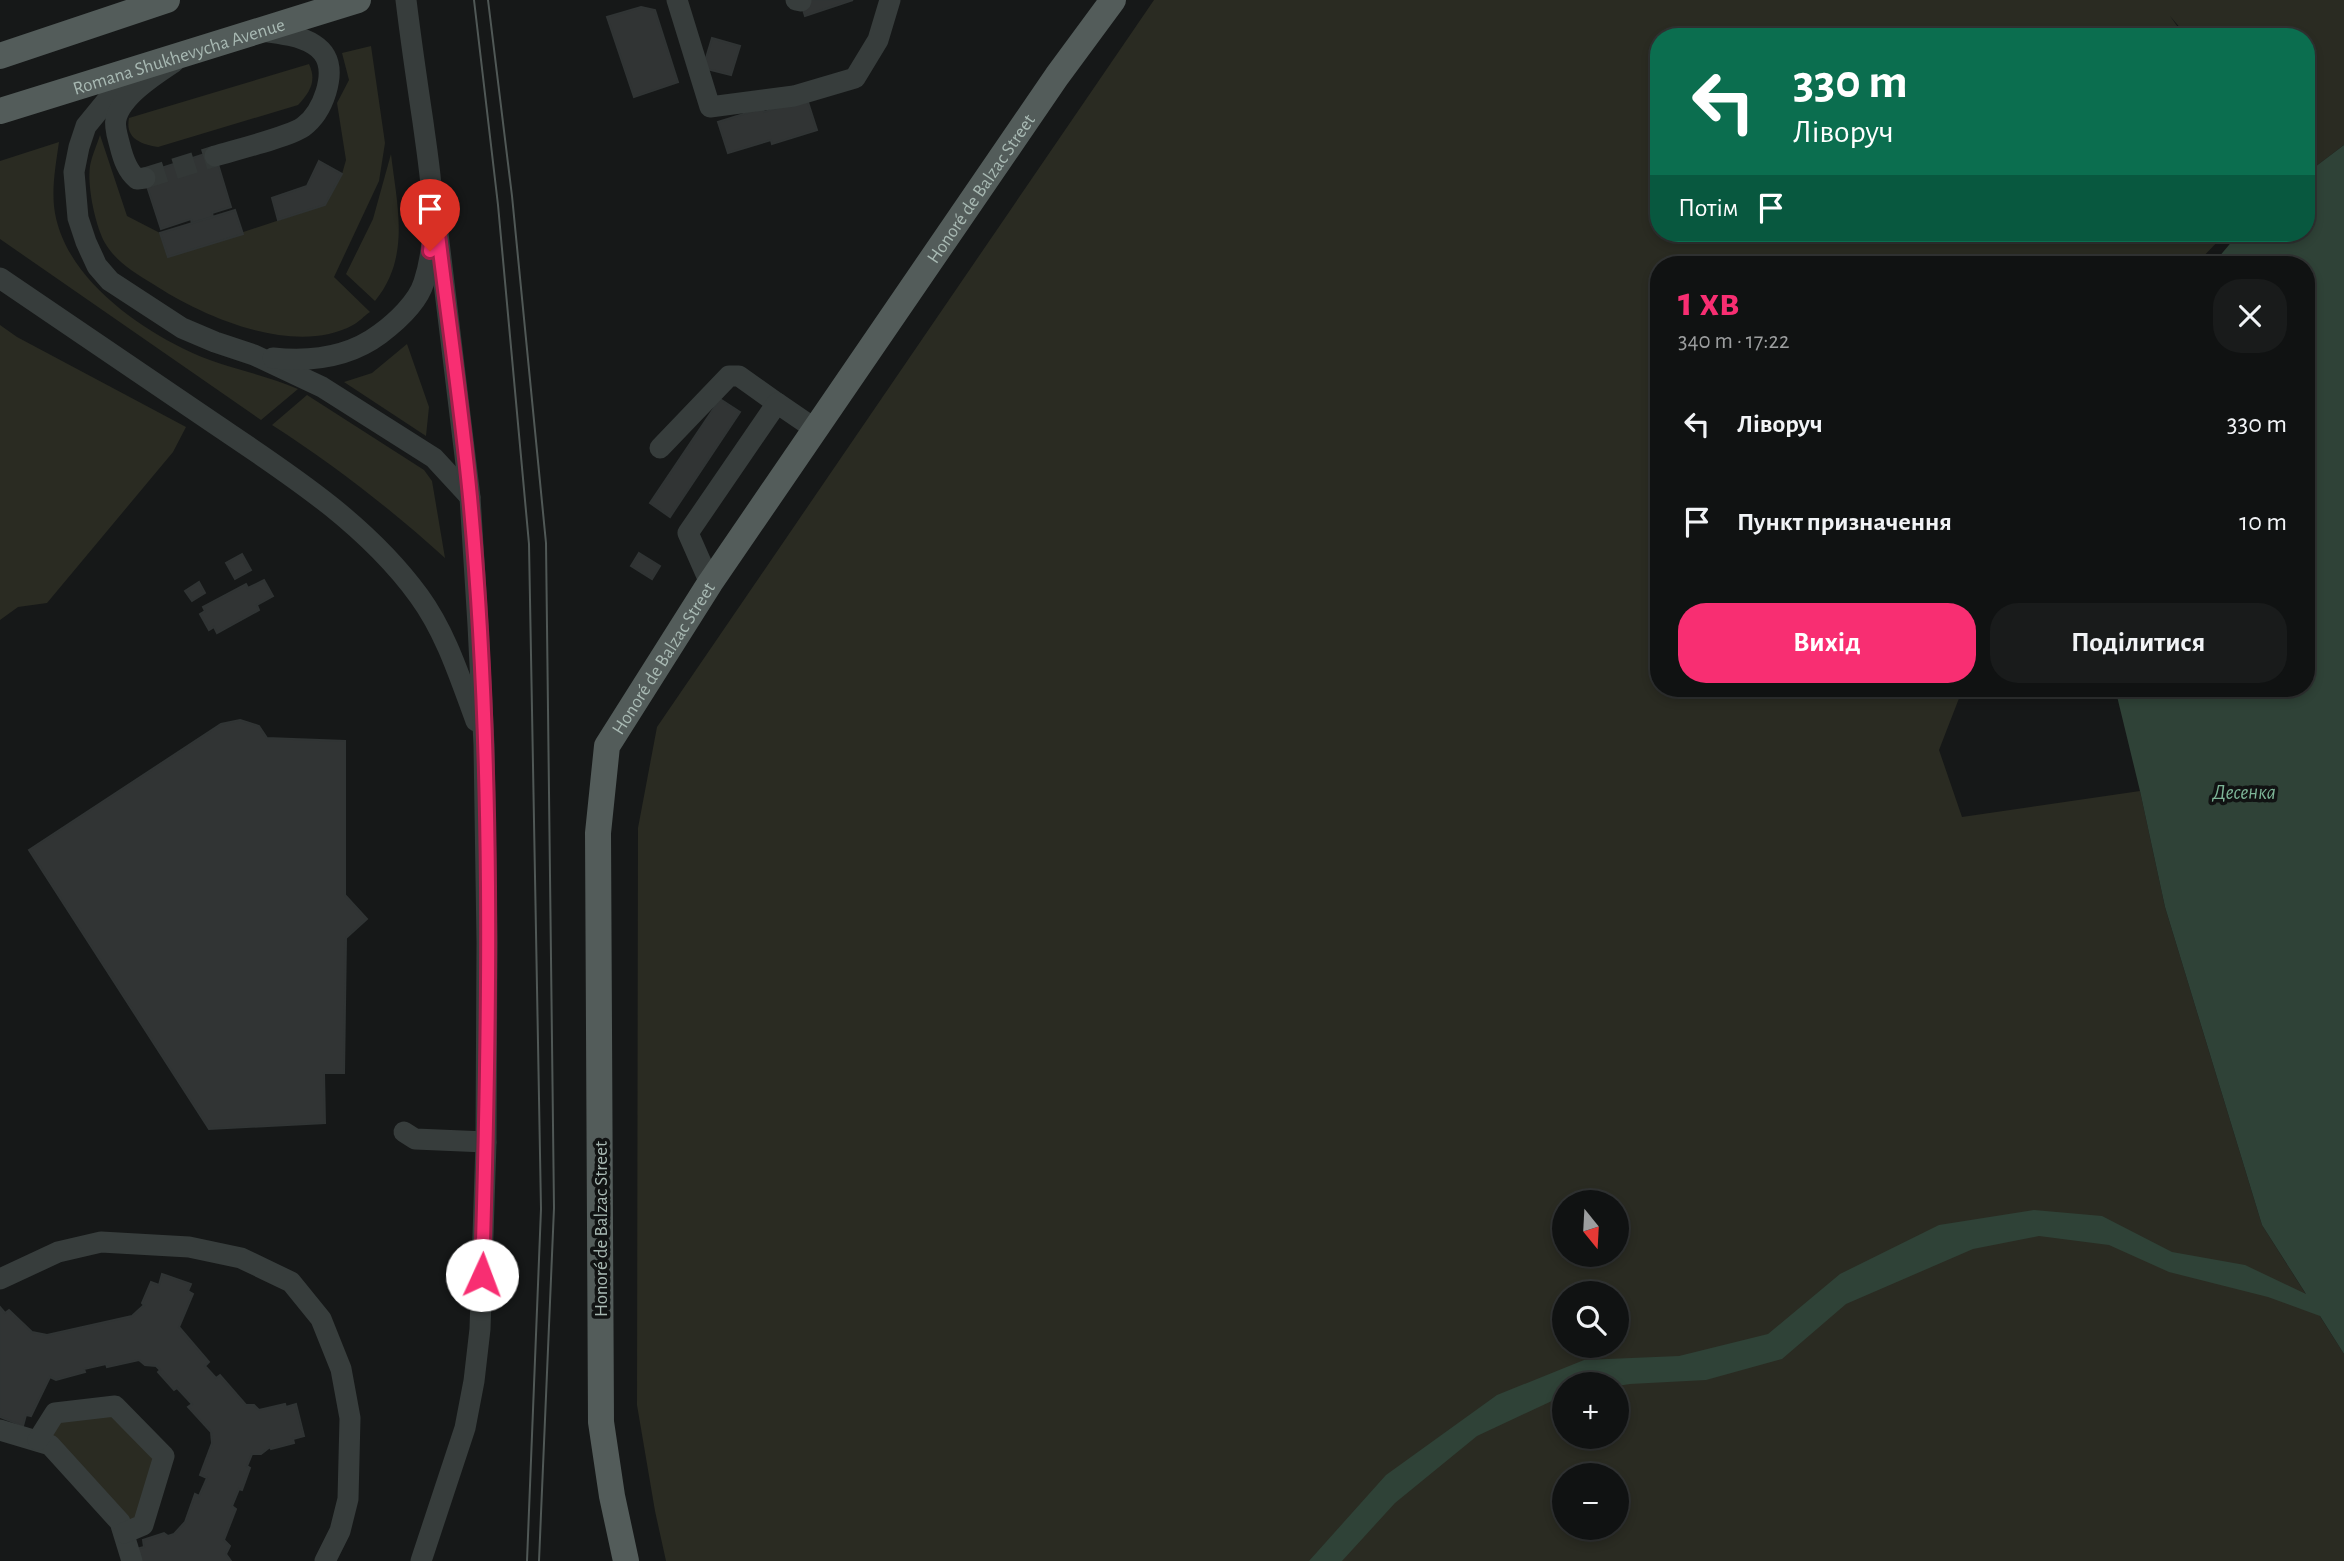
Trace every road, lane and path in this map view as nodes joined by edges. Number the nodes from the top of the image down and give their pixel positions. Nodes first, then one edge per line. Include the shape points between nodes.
1 (167, 0) edge
2 (358, 0) edge
3 (406, 0) edge
4 (677, 0) edge
5 (890, 0) edge
6 (1113, 0) edge
7 (256, 31) junction
8 (186, 54) junction
9 (0, 56) edge
10 (131, 71) junction
11 (0, 111) edge
12 (215, 156) tunnel mouth
13 (145, 178) dead end
14 (435, 209) junction
15 (0, 278) edge
16 (254, 355) junction
17 (777, 403) junction
18 (815, 429) junction
19 (660, 448) dead end
20 (470, 498) junction
21 (710, 583) junction
22 (484, 745) junction
23 (404, 1132) dead end
24 (486, 1142) junction
25 (0, 1279) edge
26 (0, 1430) edge
27 (38, 1440) junction
28 (124, 1533) junction
29 (132, 1561) edge
30 (325, 1561) edge
31 (421, 1561) edge
32 (626, 1561) edge

1 - 9 main road
2 - 7 main road, Romana Shukhevycha Avenue
3 - 14 street
4 - 5 street via 710,107 794,96 855,78 878,40
6 - 18 main road, Honoré de Balzac Street
7 - 8 main road, Romana Shukhevycha Avenue
7 - 12 street via 296,36 322,51 331,69 325,96 301,129
8 - 10 main road, Romana Shukhevycha Avenue
8 - 13 street via 144,83 116,117 127,166 137,179
10 - 11 main road, Romana Shukhevycha Avenue
10 - 16 street via 86,126 79,147 75,193 86,243 110,281 135,299 182,328
14 - 16 street via 424,283 392,325 365,345 335,356 298,361
14 - 20 street
15 - 22 street via 247,446 351,522 384,552 443,635
16 - 20 street via 322,387 434,458
17 - 18 street
17 - 19 street via 739,376 729,376
17 - 21 street via 688,533
18 - 21 main road, Honoré de Balzac Street
20 - 22 street
21 - 32 main road, Honoré de Balzac Street via 607,746 598,833 601,1422
22 - 24 street
23 - 24 street via 415,1139
24 - 31 street via 474,1381 466,1428
25 - 30 street via 58,1252 101,1242 190,1247 241,1258 291,1282 321,1319 341,1369 350,1418 348,1499 340,1531
26 - 27 street
27 - 28 street via 50,1445 120,1522
27 - 28 street via 55,1413 115,1406 164,1456 143,1525
28 - 29 street

